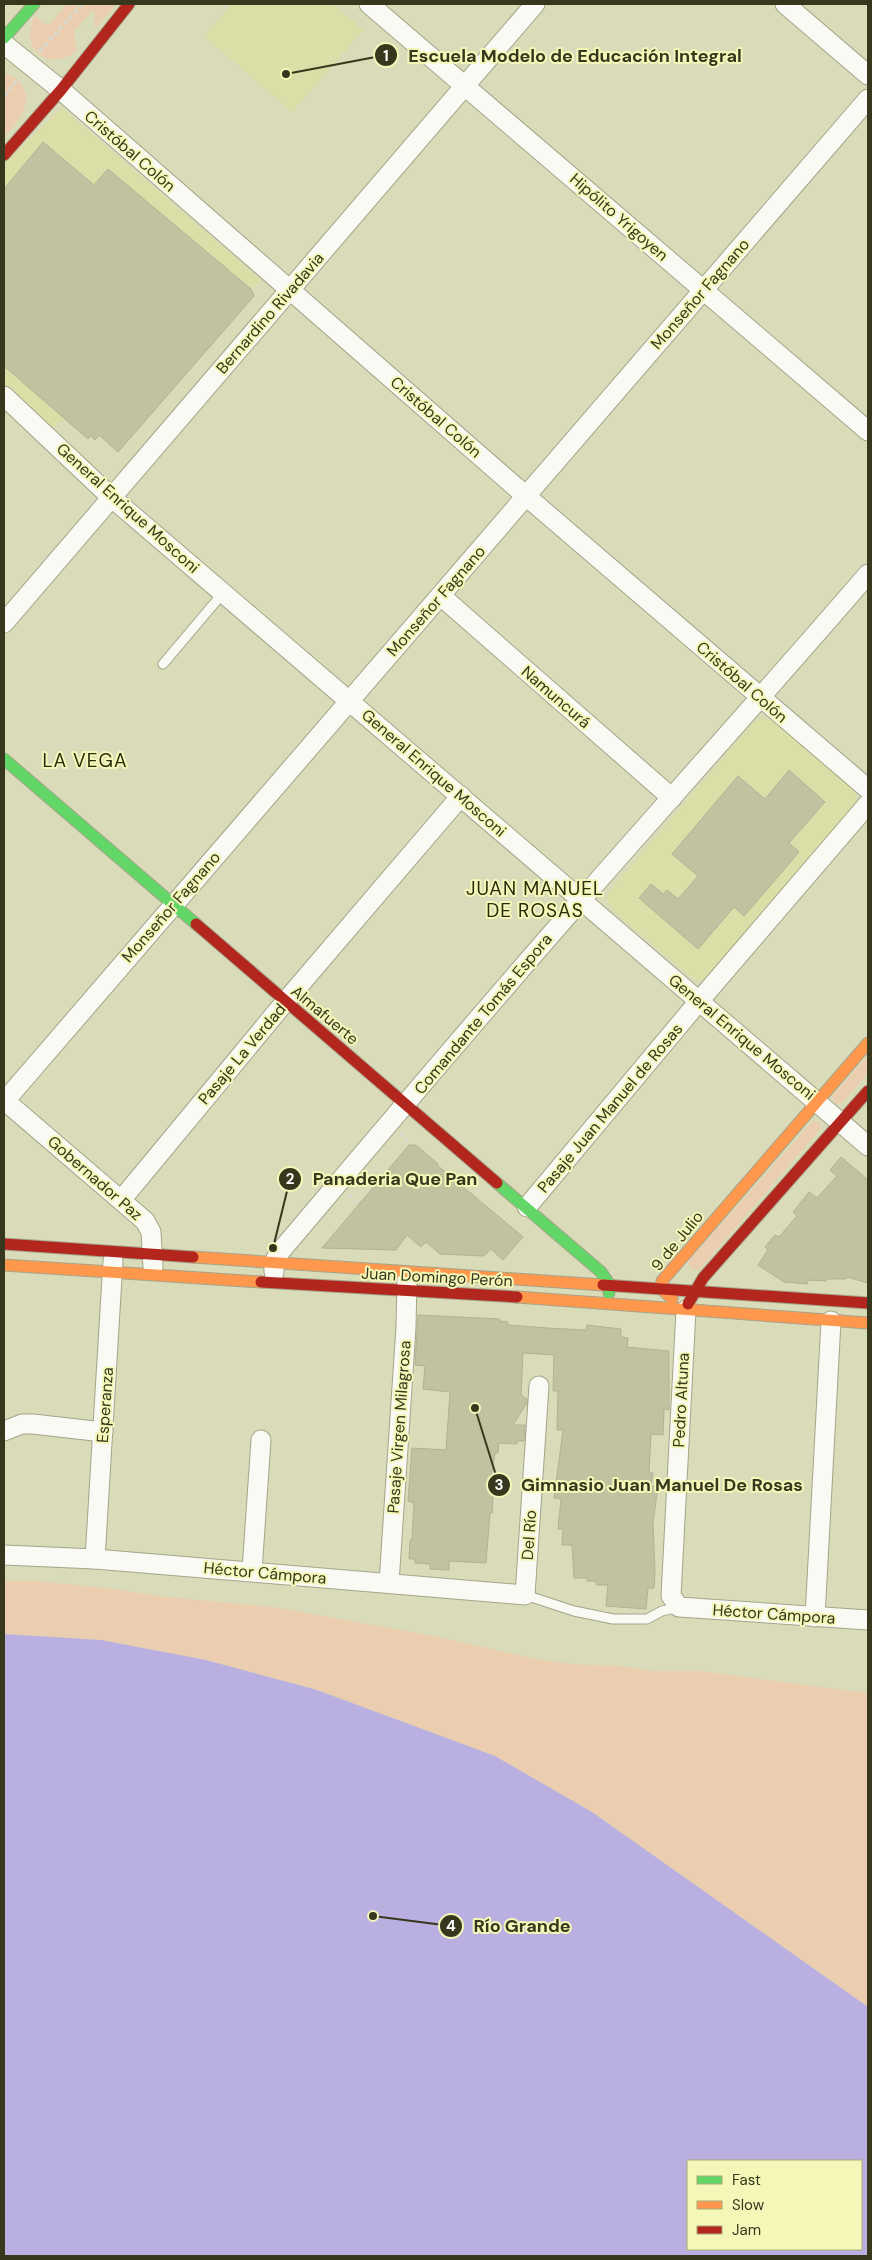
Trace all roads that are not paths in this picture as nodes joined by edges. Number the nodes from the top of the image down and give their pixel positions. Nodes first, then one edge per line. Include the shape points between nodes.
1 (34, 4) edge
2 (129, 4) edge
3 (369, 4) edge
4 (535, 4) edge
5 (785, 4) edge
6 (4, 38) edge
7 (4, 44) edge
8 (868, 75) edge
9 (465, 86) junction
10 (61, 90) junction
11 (868, 99) edge
12 (4, 155) edge
13 (290, 290) junction
14 (704, 290) junction
15 (4, 396) edge
16 (868, 431) edge
17 (526, 496) junction
18 (111, 497) junction
19 (868, 574) edge
20 (223, 593) junction
21 (441, 596) junction
22 (4, 623) edge
23 (163, 664) dead end
24 (761, 698) junction
25 (350, 701) junction
26 (4, 759) edge
27 (868, 789) edge
28 (461, 796) junction
29 (672, 798) junction
30 (868, 804) edge
31 (580, 900) junction
32 (174, 904) junction
33 (700, 1000) junction
34 (285, 1002) junction
35 (868, 1043) edge
36 (868, 1091) edge
37 (4, 1101) edge
38 (818, 1102) junction
39 (406, 1105) junction
40 (842, 1122) junction
41 (868, 1146) edge
42 (122, 1200) junction
43 (527, 1207) junction
44 (4, 1244) edge
45 (113, 1251) junction
46 (153, 1254) junction
47 (274, 1262) junction
48 (4, 1265) edge
49 (407, 1270) junction
50 (113, 1272) junction
51 (153, 1275) junction
52 (274, 1283) junction
53 (610, 1285) junction
54 (661, 1288) junction
55 (695, 1291) junction
56 (406, 1292) junction
57 (609, 1303) junction
58 (868, 1303) edge
59 (686, 1310) junction
60 (831, 1321) junction
61 (868, 1323) edge
62 (538, 1386) dead end
63 (4, 1431) edge
64 (103, 1432) junction
65 (261, 1440) dead end
66 (4, 1555) edge
67 (95, 1559) junction
68 (252, 1571) junction
69 (389, 1584) junction
70 (525, 1595) junction
71 (679, 1607) junction
72 (815, 1616) junction
73 (868, 1620) edge

1 - 6 main road
2 - 10 main road
3 - 9 street, Hipólito Yrigoyen
4 - 9 street, Bernardino Rivadavia
5 - 8 street
7 - 10 street, Cristóbal Colón
9 - 13 street, Bernardino Rivadavia
9 - 14 street, Hipólito Yrigoyen
10 - 12 main road
10 - 13 street, Cristóbal Colón
11 - 14 street, Monseñor Fagnano
13 - 17 street, Cristóbal Colón
13 - 18 street, Bernardino Rivadavia
14 - 16 street, Hipólito Yrigoyen
14 - 17 street, Monseñor Fagnano
15 - 18 street, General Enrique Mosconi
17 - 21 street, Monseñor Fagnano
17 - 24 street, Cristóbal Colón
18 - 20 street, General Enrique Mosconi
18 - 22 street, Bernardino Rivadavia
19 - 24 street, Comandante Tomás Espora
20 - 23 lane
20 - 25 street, General Enrique Mosconi
21 - 25 street, Monseñor Fagnano
21 - 29 street, Namuncurá
24 - 27 street, Cristóbal Colón
24 - 29 street, Comandante Tomás Espora
25 - 28 street, General Enrique Mosconi
25 - 32 street, Monseñor Fagnano
26 - 32 main road, Almafuerte
28 - 31 street, General Enrique Mosconi
28 - 34 street, Pasaje La Verdad
29 - 31 street, Comandante Tomás Espora
30 - 33 street, Pasaje Juan Manuel de Rosas
31 - 33 street, General Enrique Mosconi
31 - 39 street, Comandante Tomás Espora
32 - 34 main road, Almafuerte
32 - 37 street, Monseñor Fagnano
33 - 38 street, General Enrique Mosconi
33 - 43 street, Pasaje Juan Manuel de Rosas
34 - 39 main road, Almafuerte
34 - 42 street, Pasaje La Verdad
35 - 38 main road, 9 de Julio
36 - 40 main road
37 - 42 street, Gobernador Paz
38 - 40 street, General Enrique Mosconi
38 - 54 main road, 9 de Julio via 665,1277
39 - 43 main road, Almafuerte
39 - 47 street, Comandante Tomás Espora
40 - 41 street, General Enrique Mosconi
40 - 55 main road
42 - 46 street, Gobernador Paz via 145,1221 151,1232
43 - 53 main road, Almafuerte via 601,1272
44 - 45 main road, Juan Domingo Perón
45 - 46 main road, Juan Domingo Perón
45 - 50 street, Esperanza
46 - 47 main road, Juan Domingo Perón
46 - 51 street, Gobernador Paz
47 - 49 main road, Juan Domingo Perón
47 - 52 street
48 - 50 main road, Juan Domingo Perón
49 - 53 main road, Juan Domingo Perón
49 - 56 street, Pasaje Virgen Milagrosa
50 - 51 main road, Juan Domingo Perón
50 - 64 street, Esperanza
51 - 52 main road, Juan Domingo Perón
52 - 56 main road, Juan Domingo Perón
53 - 54 main road, Juan Domingo Perón
53 - 57 main road
54 - 55 main road, Juan Domingo Perón
54 - 59 main road, 9 de Julio
55 - 58 main road, Juan Domingo Perón
55 - 59 main road
56 - 57 main road, Juan Domingo Perón
56 - 69 street, Pasaje Virgen Milagrosa
57 - 59 main road, Juan Domingo Perón
59 - 60 main road, Juan Domingo Perón
59 - 71 street, Pedro Altuna via 671,1596
60 - 61 main road, Juan Domingo Perón
60 - 72 street
62 - 70 street, Del Río
63 - 64 street via 22,1424 33,1424
64 - 67 street, Esperanza
65 - 68 street
66 - 67 street, Héctor Cámpora
67 - 68 street, Héctor Cámpora
68 - 69 street, Héctor Cámpora
69 - 70 street, Héctor Cámpora
70 - 71 lane via 574,1611 613,1619 648,1619
71 - 72 street, Héctor Cámpora
72 - 73 street, Héctor Cámpora

